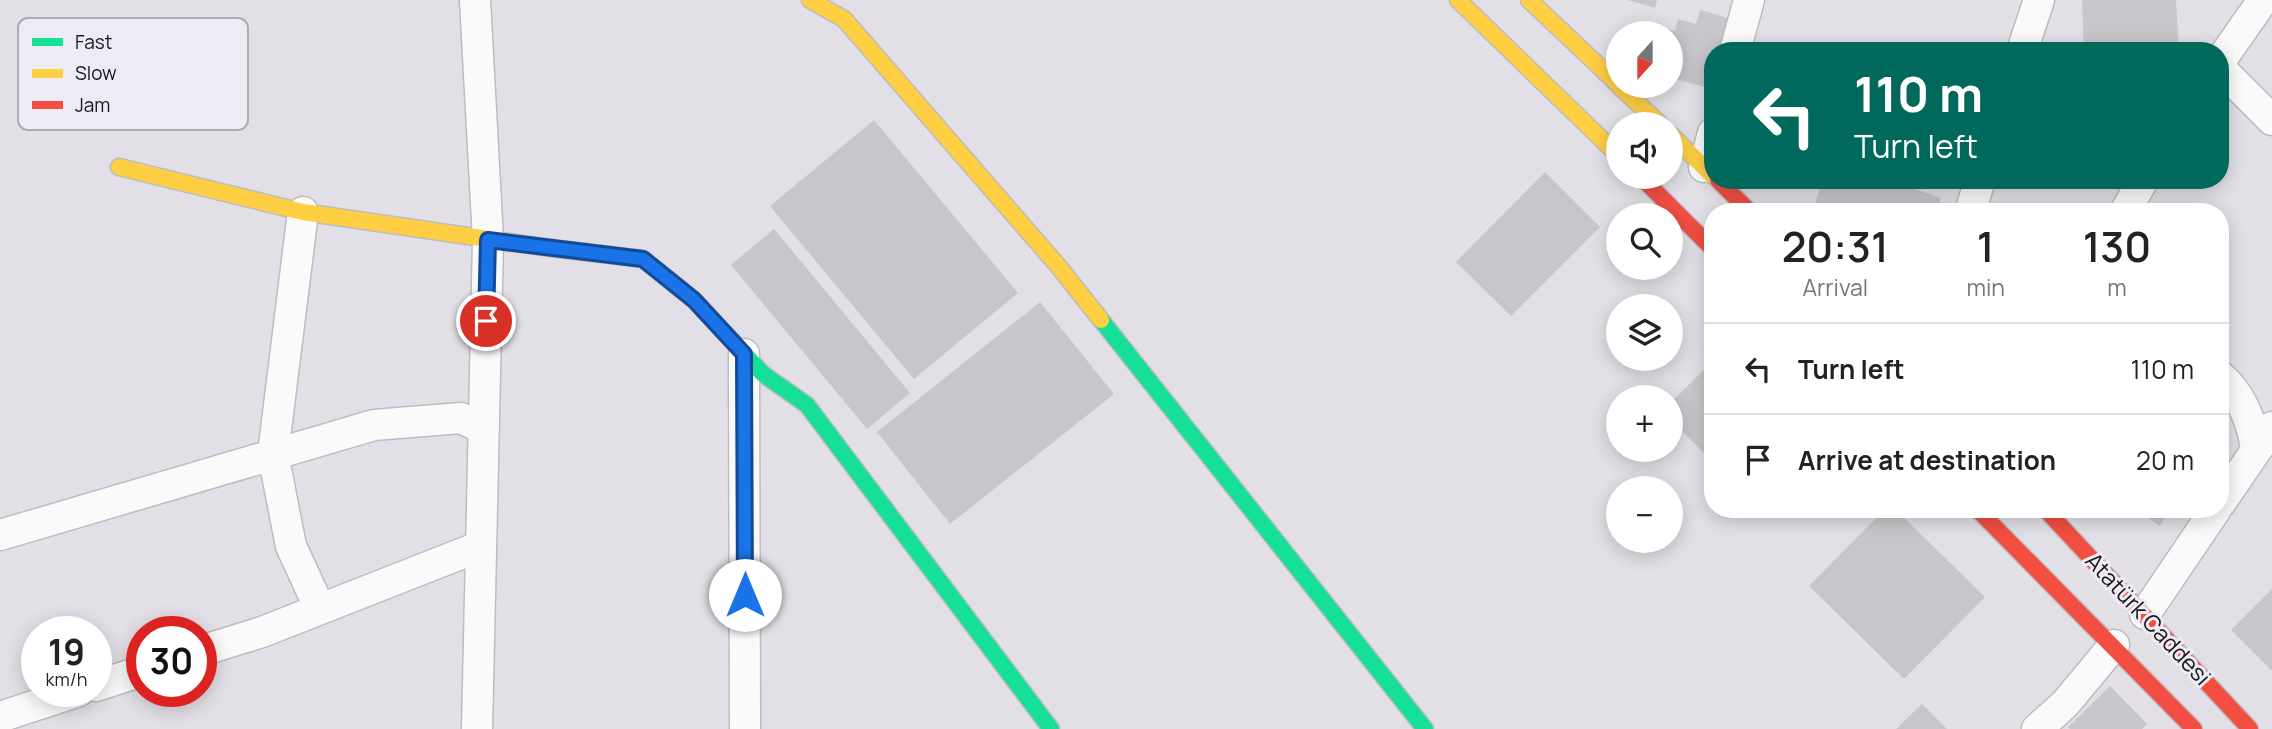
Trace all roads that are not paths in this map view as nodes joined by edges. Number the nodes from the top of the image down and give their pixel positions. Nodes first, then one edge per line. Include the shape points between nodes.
1 (475, 0) edge
2 (1458, 0) edge
3 (1530, 0) edge
4 (1749, 0) edge
5 (2039, 0) edge
6 (2263, 0) edge
7 (818, 2) edge
8 (1737, 42) edge
9 (2025, 42) edge
10 (2229, 49) edge
11 (1606, 73) edge
12 (2229, 77) edge
13 (1633, 98) edge
14 (1647, 112) edge
15 (2272, 120) edge
16 (1606, 143) edge
17 (1683, 146) edge
18 (1704, 166) edge
19 (119, 167) dead end
20 (1653, 189) edge
21 (1727, 189) edge
22 (1741, 203) edge
23 (303, 212) junction
24 (1704, 239) edge
25 (488, 240) junction
26 (744, 354) junction
27 (2229, 385) edge
28 (484, 429) junction
29 (2267, 435) edge
30 (273, 454) junction
31 (2229, 490) edge
32 (1986, 518) edge
33 (2054, 518) edge
34 (2210, 518) edge
35 (0, 535) edge
36 (481, 546) junction
37 (320, 610) junction
38 (2145, 614) junction
39 (217, 645) edge
40 (2114, 645) junction
41 (30, 707) edge
42 (0, 717) edge
43 (477, 729) edge
44 (745, 729) edge
45 (1051, 729) edge
46 (1426, 729) edge
47 (2037, 729) edge
48 (2194, 729) edge
49 (2250, 729) edge

1 - 25 street
2 - 16 street
3 - 11 street
4 - 8 street
5 - 9 street
6 - 10 street
7 - 46 street via 844,19 1059,267
12 - 15 street
13 - 14 street
17 - 18 street
19 - 23 street
20 - 24 street
21 - 22 street
23 - 25 street
23 - 30 street
25 - 26 street via 643,259 694,300
25 - 28 street
26 - 44 street
26 - 45 street via 763,374 807,405
27 - 29 street via 2252,424
28 - 30 street via 461,418 374,425
28 - 36 street
29 - 31 street
30 - 35 street
30 - 37 street via 290,545
32 - 40 street
33 - 38 street, Atatürk Caddesi
34 - 38 street
36 - 37 street
36 - 43 street
37 - 39 street
38 - 49 street, Atatürk Caddesi
40 - 47 street via 2065,704
40 - 48 street
41 - 42 street

